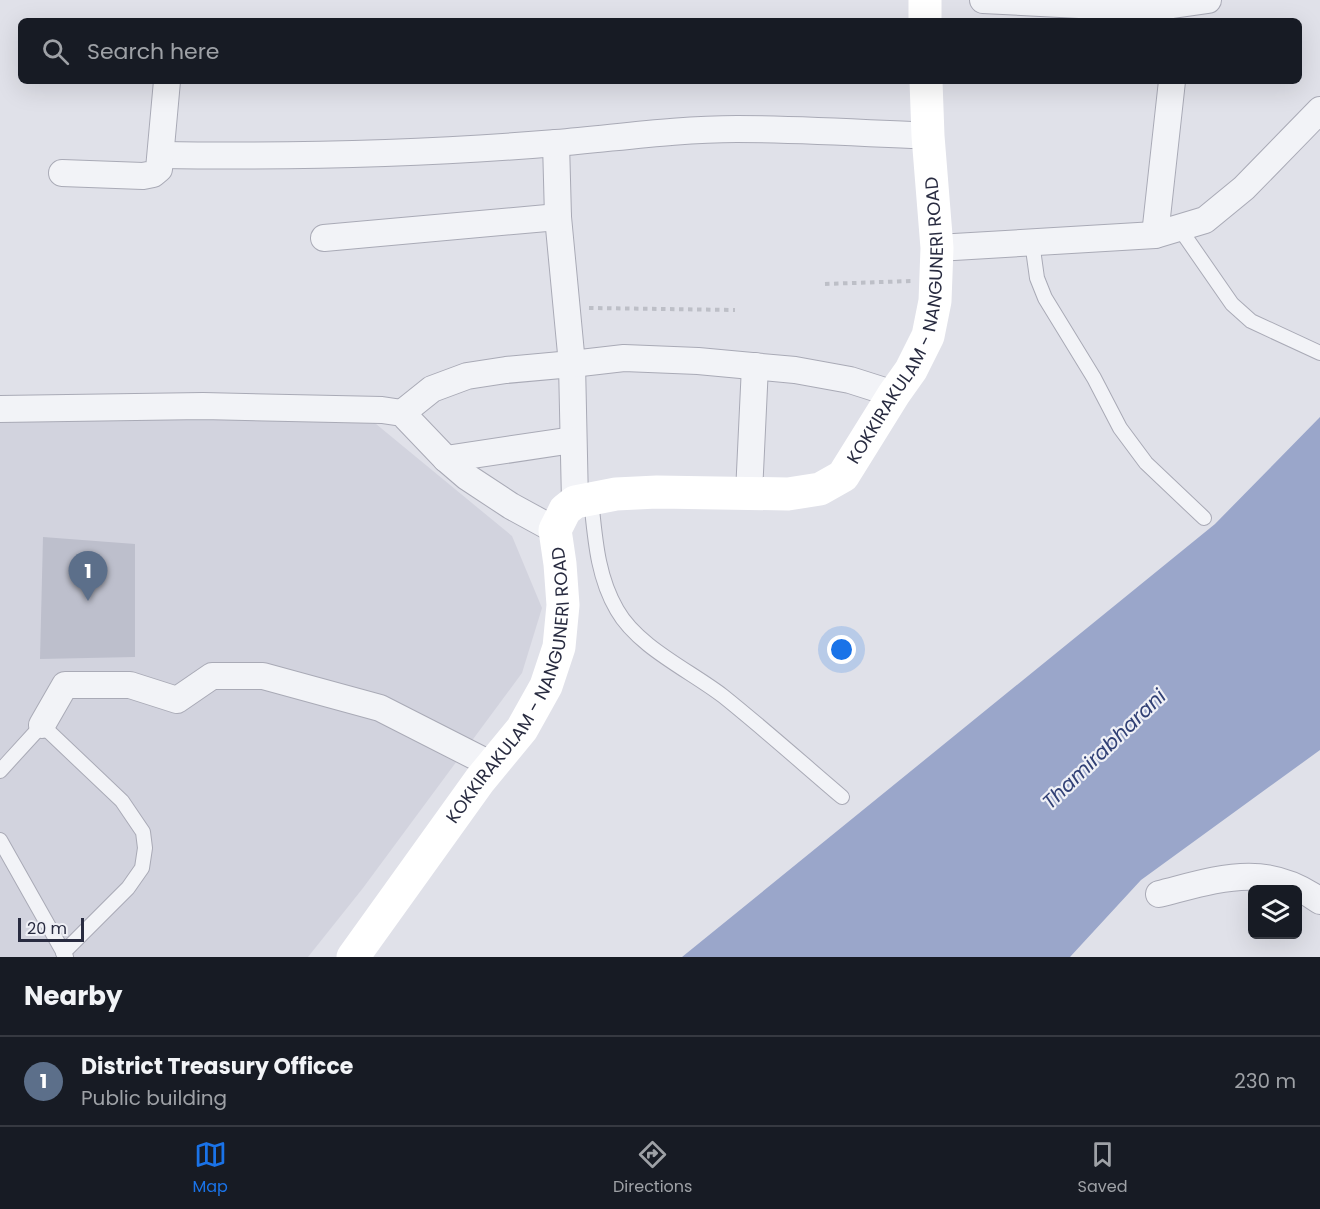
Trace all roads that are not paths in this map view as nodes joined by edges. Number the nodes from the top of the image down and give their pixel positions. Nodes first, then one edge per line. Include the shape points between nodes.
1 (925, 0) edge
2 (983, 0) edge
3 (1208, 0) edge
4 (1173, 9) edge
5 (925, 18) edge
6 (167, 84) edge
7 (926, 84) edge
8 (1172, 84) edge
9 (1320, 110) edge
10 (928, 136) junction
11 (556, 143) junction
12 (161, 156) junction
13 (62, 173) dead end
14 (558, 217) junction
15 (1168, 232) junction
16 (324, 238) dead end
17 (1032, 242) junction
18 (937, 248) junction
19 (1320, 353) edge
20 (572, 364) junction
21 (755, 366) junction
22 (894, 394) junction
23 (0, 409) edge
24 (402, 413) junction
25 (573, 440) junction
26 (446, 459) junction
27 (748, 493) junction
28 (583, 501) junction
29 (1204, 518) dead end
30 (555, 530) junction
31 (42, 725) junction
32 (492, 765) junction
33 (0, 771) edge
34 (842, 796) dead end
35 (0, 840) edge
36 (1160, 894) dead end
37 (1320, 901) edge
38 (64, 955) edge
39 (353, 957) edge

1 - 5 main road
2 - 4 street
3 - 4 street
6 - 12 street
7 - 10 main road, KOKKIRAKULAM - NANGUNERI ROAD
8 - 15 street
9 - 15 street via 1244,189 1205,220
10 - 11 street via 736,129
10 - 18 main road, KOKKIRAKULAM - NANGUNERI ROAD
11 - 12 street via 336,155
11 - 14 street
12 - 13 street via 159,169 143,176
14 - 16 street
14 - 20 street
15 - 17 street
15 - 19 lane via 1251,321
17 - 18 street
17 - 29 lane via 1037,278 1045,298 1120,428 1146,463
18 - 22 main road, KOKKIRAKULAM - NANGUNERI ROAD via 928,336
20 - 21 street via 624,358
20 - 24 street via 467,376 432,389
20 - 25 street
21 - 22 street via 850,380
21 - 27 street
22 - 27 main road, KOKKIRAKULAM - NANGUNERI ROAD via 843,476 820,489 788,494
23 - 24 street via 203,406
24 - 26 street
25 - 26 street
25 - 28 street
26 - 30 street via 511,506
27 - 28 main road, KOKKIRAKULAM - NANGUNERI ROAD via 657,492
28 - 30 main road, KOKKIRAKULAM - NANGUNERI ROAD via 565,510
28 - 34 lane via 604,581 632,631 723,697
30 - 32 main road, KOKKIRAKULAM - NANGUNERI ROAD via 563,605 559,647 546,686 522,729
31 - 32 street via 65,685 130,685 177,700 212,676 263,676 380,708
31 - 33 lane
31 - 38 lane via 122,801 143,832 145,848 142,868 128,888
32 - 39 main road, KOKKIRAKULAM - NANGUNERI ROAD
35 - 38 lane
36 - 37 street via 1238,876 1264,877 1303,888

